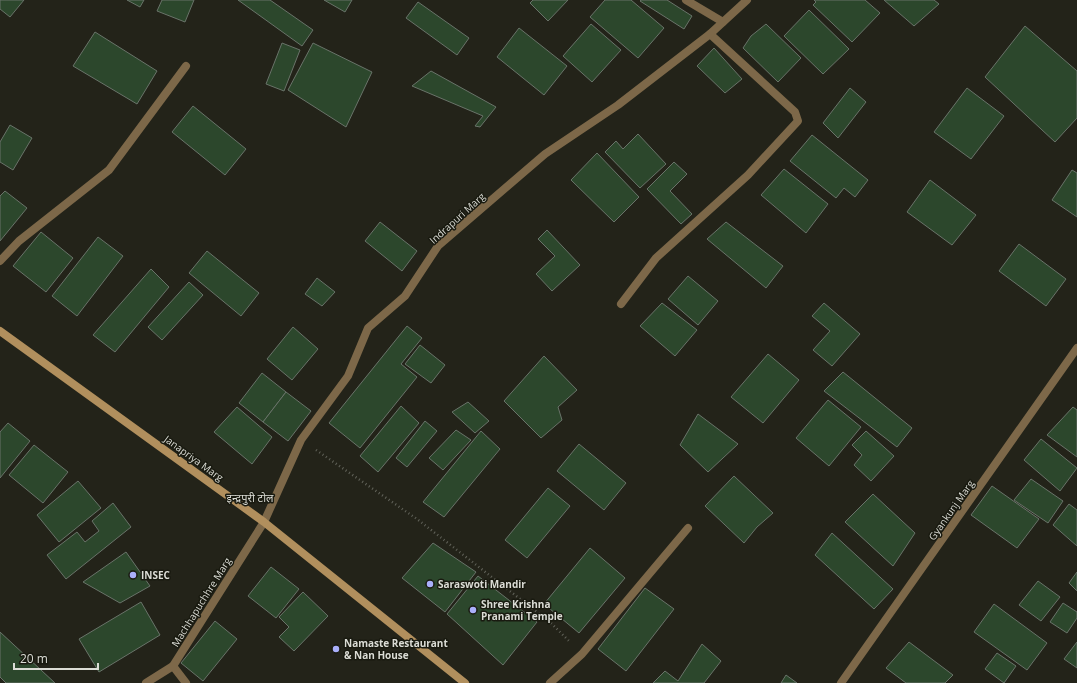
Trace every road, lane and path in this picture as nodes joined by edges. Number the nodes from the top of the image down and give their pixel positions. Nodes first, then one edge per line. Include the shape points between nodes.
1 (686, 0) edge
2 (747, 0) edge
3 (723, 22) junction
4 (710, 34) junction
5 (186, 66) dead end
6 (0, 261) edge
7 (621, 304) dead end
8 (0, 331) edge
9 (1077, 348) edge
10 (301, 440) junction
11 (264, 522) junction
12 (688, 528) dead end
13 (582, 654) junction
14 (173, 666) junction
15 (146, 683) edge
16 (186, 683) edge
17 (465, 683) edge
18 (550, 683) edge
19 (841, 683) edge

1 - 3 street
2 - 3 street, Indrapuri Marg
3 - 4 street, Indrapuri Marg
4 - 7 street via 795,112 798,121 748,175 656,258
4 - 10 street, Indrapuri Marg via 618,105 545,154 438,246 405,296 368,328 348,376
5 - 6 street via 109,170 19,241
8 - 11 main road, Janapriya Marg
9 - 19 street, Gyankunj Marg
10 - 11 street, Indrapuri Marg
10 - 13 path via 417,519 551,623
11 - 14 street, Machhapuchhre Marg
11 - 17 main road, Janapriya Marg
12 - 13 street
13 - 18 street
14 - 15 street, Machhapuchhre Marg
14 - 16 street

